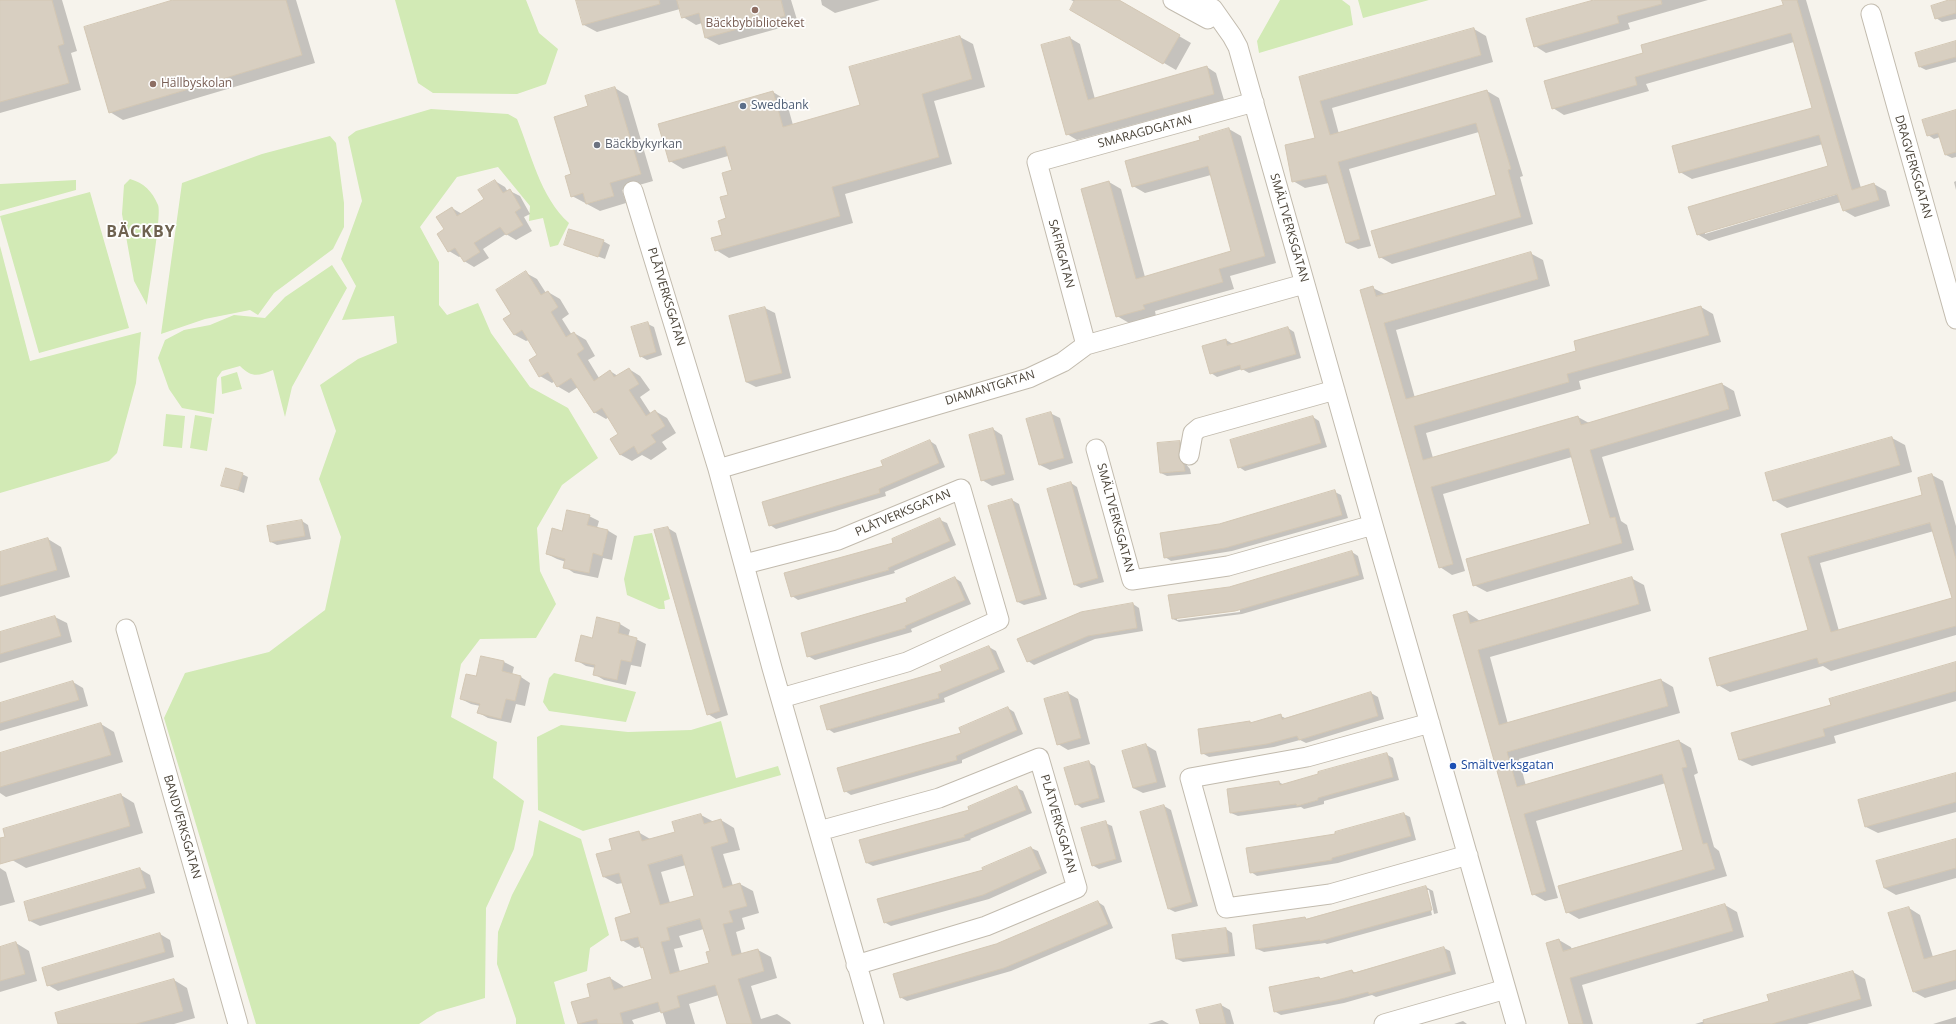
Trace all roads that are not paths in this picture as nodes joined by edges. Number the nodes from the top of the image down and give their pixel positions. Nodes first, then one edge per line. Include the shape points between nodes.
1 (1173, 0) edge
2 (1198, 0) edge
3 (1871, 14) dead end
4 (1229, 30) junction
5 (1254, 102) junction
6 (1037, 162) joint
7 (633, 191) dead end
8 (1304, 284) junction
9 (1956, 319) edge
10 (1086, 345) junction
11 (1334, 390) junction
12 (1096, 449) dead end
13 (1190, 455) dead end
14 (718, 469) junction
15 (1373, 525) junction
16 (745, 564) junction
17 (126, 629) dead end
18 (781, 698) junction
19 (1430, 723) junction
20 (819, 831) junction
21 (1468, 855) junction
22 (856, 964) junction
23 (1506, 989) junction
24 (238, 1024) edge
25 (874, 1024) edge
26 (1384, 1024) edge
27 (1516, 1024) edge

1 - 4 street
2 - 4 street, SMÄLTVERKSGATAN via 1213,9
3 - 9 street, DRAGVERKSGATAN
4 - 5 street, SMÄLTVERKSGATAN via 1238,47
5 - 6 street, SMARAGDGATAN
5 - 8 street, SMÄLTVERKSGATAN
6 - 10 street, SAFIRGATAN
7 - 14 street, PLÅTVERKSGATAN
8 - 10 street, DIAMANTGATAN
8 - 11 street, SMÄLTVERKSGATAN
10 - 14 street, DIAMANTGATAN via 1063,362 1029,378
11 - 13 street via 1199,428 1193,433
11 - 15 street, SMÄLTVERKSGATAN
12 - 15 street, SMÄLTVERKSGATAN via 1132,580 1228,566
14 - 16 street, PLÅTVERKSGATAN
15 - 19 street, SMÄLTVERKSGATAN
16 - 18 street, PLÅTVERKSGATAN
16 - 18 street, PLÅTVERKSGATAN via 838,540 961,489 999,620 907,662
17 - 24 street, BANDVERKSGATAN
18 - 20 street, PLÅTVERKSGATAN
19 - 21 street, SMÄLTVERKSGATAN
19 - 21 street via 1307,757 1190,778 1226,908 1330,894
20 - 22 street, PLÅTVERKSGATAN
20 - 22 street, PLÅTVERKSGATAN via 939,798 1039,758 1077,888 986,926
21 - 23 street, SMÄLTVERKSGATAN
22 - 25 street, PLÅTVERKSGATAN
23 - 26 street
23 - 27 street, SMÄLTVERKSGATAN

